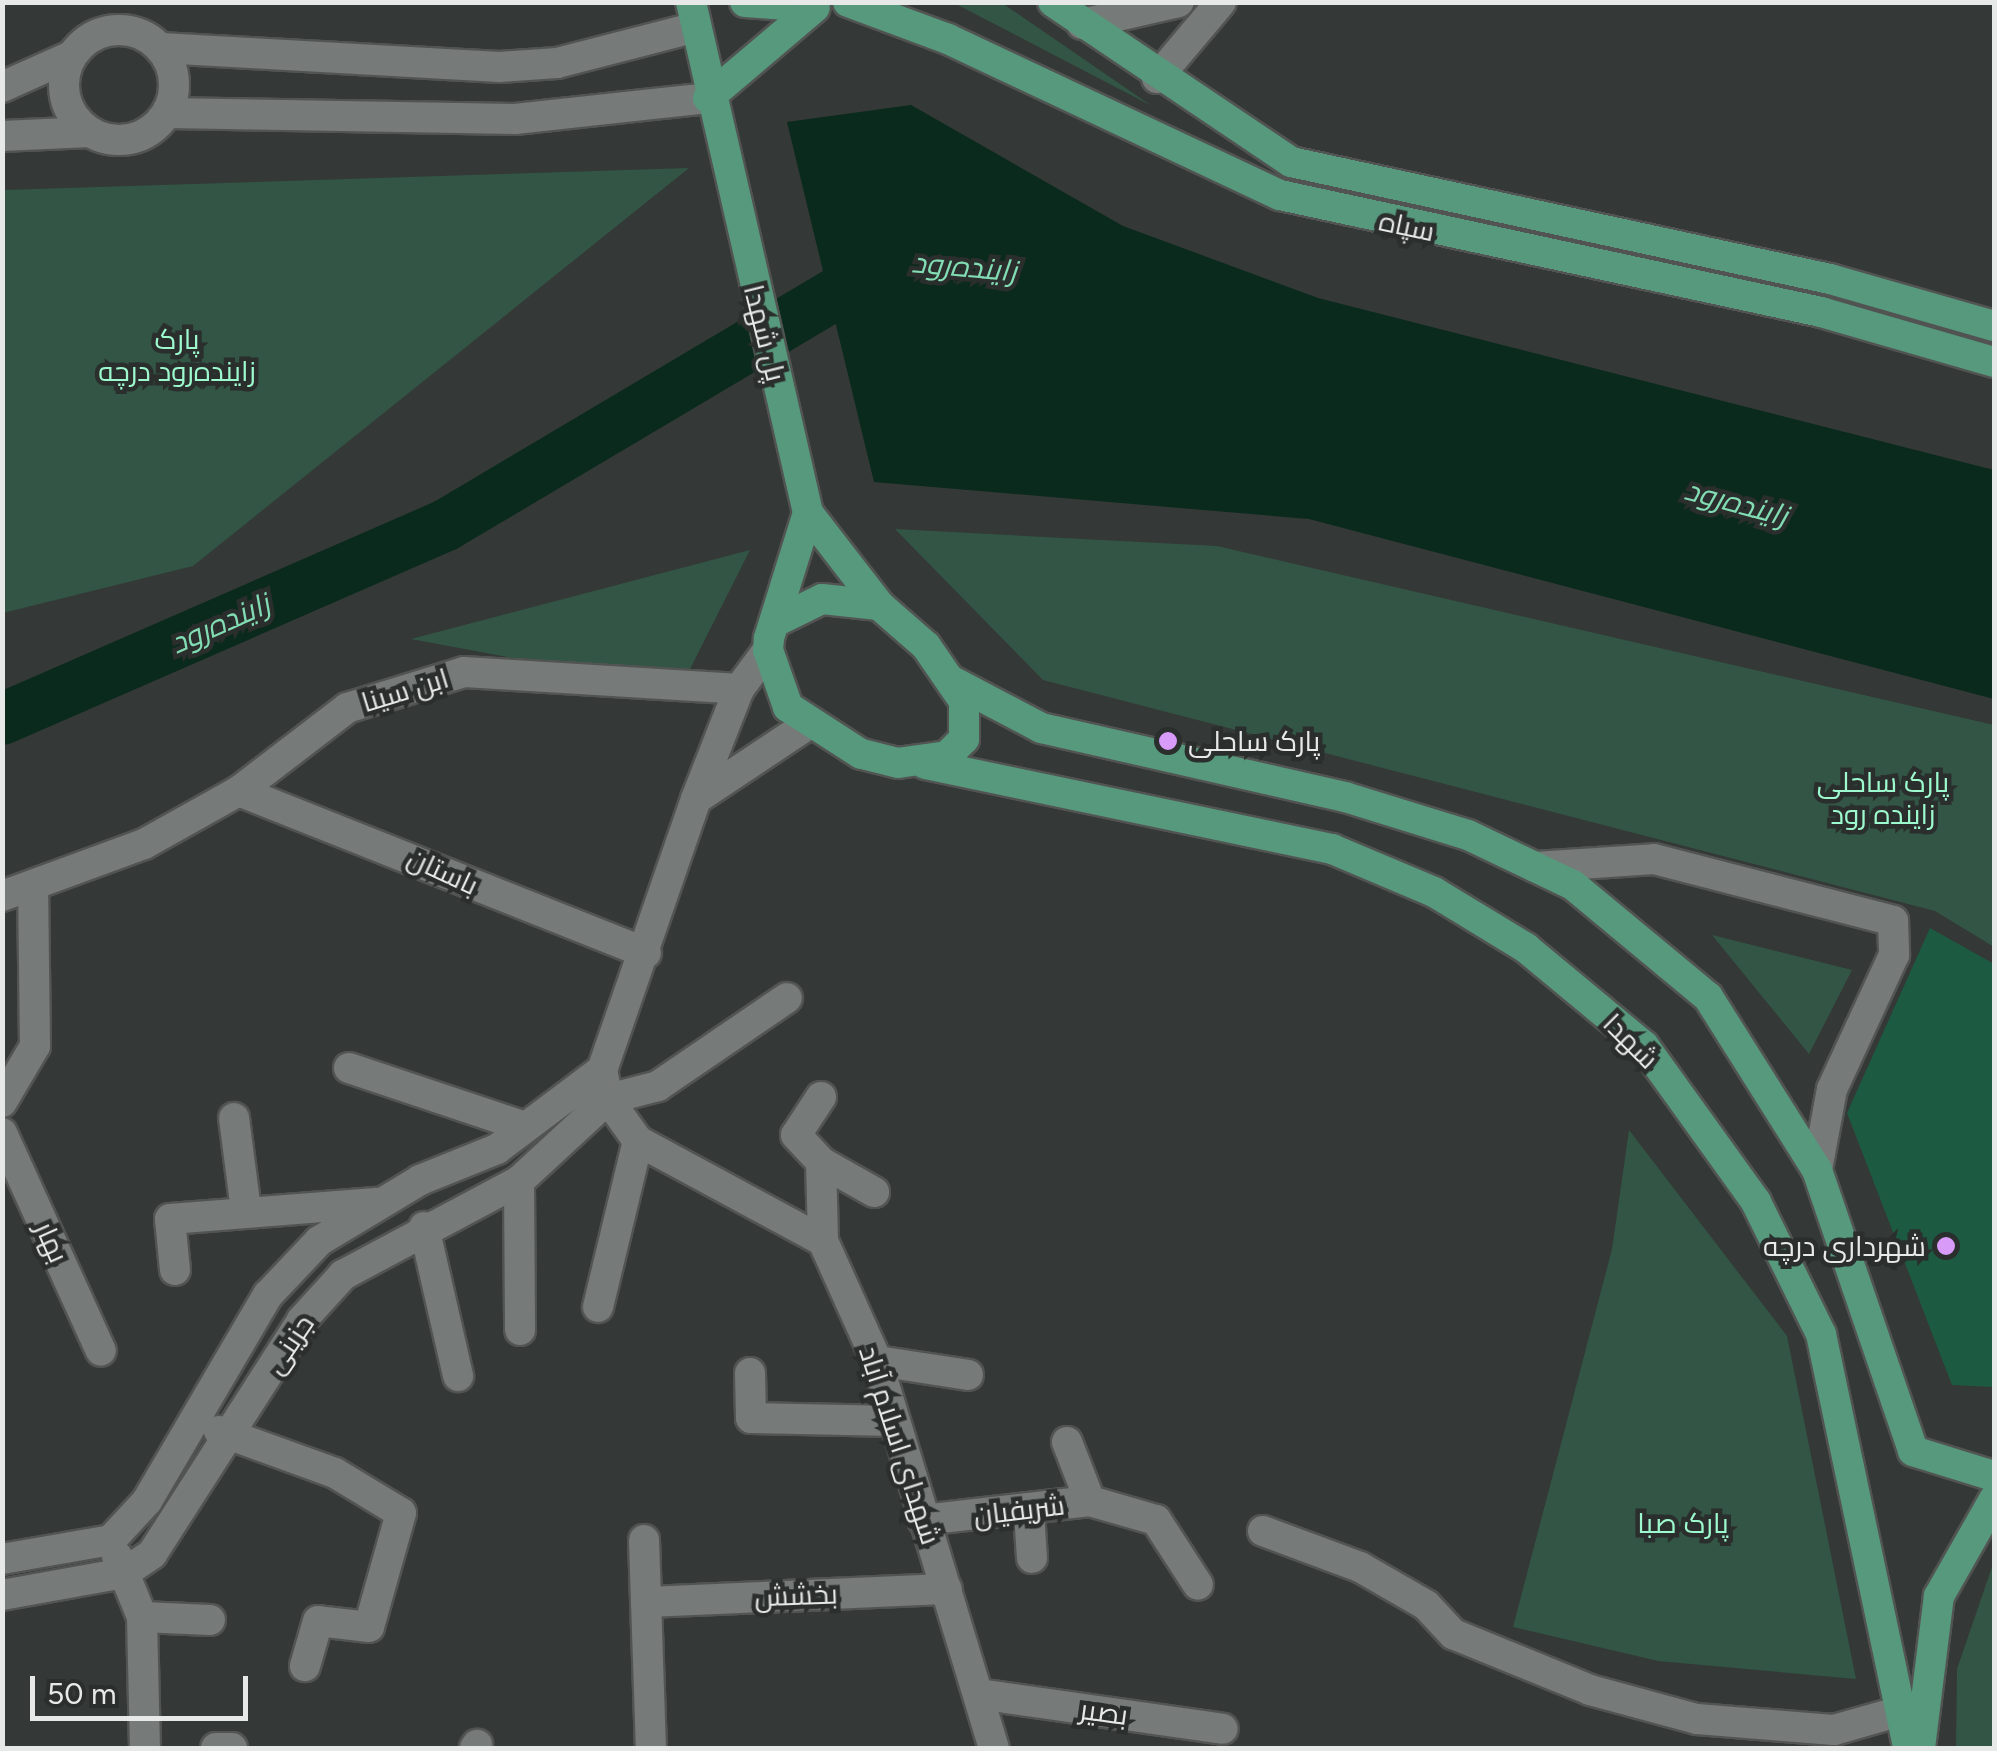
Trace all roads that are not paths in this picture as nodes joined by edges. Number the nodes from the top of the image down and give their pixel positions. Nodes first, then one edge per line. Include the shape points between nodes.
1 (745, 2) edge
2 (848, 2) edge
3 (932, 2) edge
4 (1053, 2) edge
5 (1179, 2) edge
6 (1222, 2) edge
7 (819, 5) edge
8 (692, 15) edge
9 (1082, 24) junction
10 (934, 34) junction
11 (161, 48) junction
12 (71, 56) junction
13 (1157, 78) junction
14 (2, 88) edge
15 (708, 98) junction
16 (167, 114) junction
17 (90, 132) junction
18 (2, 136) edge
19 (1994, 319) edge
20 (1994, 362) edge
21 (808, 512) junction
22 (879, 605) junction
23 (771, 636) junction
24 (952, 681) junction
25 (739, 688) junction
26 (807, 725) junction
27 (925, 764) junction
28 (239, 791) junction
29 (696, 799) junction
30 (1535, 867) junction
31 (18, 894) edge
32 (646, 953) junction
33 (787, 998) dead end
34 (349, 1068) dead end
35 (605, 1085) junction
36 (822, 1098) dead end
37 (2, 1102) edge
38 (234, 1118) dead end
39 (522, 1126) junction
40 (2, 1133) edge
41 (638, 1141) junction
42 (820, 1162) junction
43 (1816, 1170) junction
44 (519, 1181) junction
45 (874, 1192) dead end
46 (380, 1203) junction
47 (246, 1210) junction
48 (424, 1227) junction
49 (824, 1242) junction
50 (175, 1270) dead end
51 (268, 1295) junction
52 (598, 1308) dead end
53 (302, 1320) junction
54 (520, 1330) dead end
55 (101, 1350) dead end
56 (878, 1361) junction
57 (750, 1373) dead end
58 (968, 1375) dead end
59 (458, 1376) dead end
60 (894, 1421) junction
61 (197, 1422) junction
62 (234, 1438) junction
63 (1068, 1442) dead end
64 (1994, 1476) edge
65 (1994, 1499) edge
66 (1090, 1501) junction
67 (1029, 1512) junction
68 (923, 1520) junction
69 (1263, 1531) dead end
70 (111, 1540) junction
71 (644, 1540) dead end
72 (1032, 1558) dead end
73 (2, 1559) edge
74 (124, 1573) junction
75 (1198, 1585) dead end
76 (947, 1589) junction
77 (2, 1595) edge
78 (646, 1602) junction
79 (142, 1617) junction
80 (210, 1620) dead end
81 (305, 1666) dead end
82 (984, 1695) junction
83 (1897, 1712) junction
84 (1223, 1729) dead end
85 (145, 1748) edge
86 (216, 1748) edge
87 (232, 1748) edge
88 (651, 1748) edge
89 (994, 1748) edge
90 (1908, 1748) edge
91 (1920, 1748) edge

1 - 7 main road
2 - 10 main road, سپاه
3 - 10 main road
4 - 9 main road, سپاه
5 - 9 street
6 - 13 street
7 - 15 main road
8 - 11 street via 557,63 499,67
8 - 15 main road, پل شهدا
9 - 13 main road, سپاه
10 - 20 main road, سپاه via 1280,196 1822,312
11 - 12 street via 114,29
11 - 16 street via 174,80
12 - 14 street
12 - 17 street via 68,106
13 - 19 main road, سپاه via 1291,162
15 - 16 street via 515,119
15 - 21 main road, پل شهدا
16 - 17 street via 140,136
17 - 18 street
21 - 22 main road
21 - 23 main road
22 - 23 main road via 822,599
22 - 24 main road
23 - 25 street
23 - 26 main road via 788,708
24 - 27 main road via 964,701 964,739
24 - 30 main road via 1041,728 1345,798 1468,835
25 - 28 street, ابن سینا via 464,672 347,708
25 - 29 street
26 - 27 main road via 862,754
26 - 29 street
27 - 83 main road, شهدا via 1332,849 1434,892 1526,948 1644,1046 1756,1202 1821,1334
28 - 31 street, ابن سینا
28 - 32 street, باستان
29 - 32 street
30 - 43 main road via 1573,885 1708,998
30 - 43 street via 1654,858 1893,921 1894,955 1832,1089
31 - 37 street via 34,1046
32 - 35 street
33 - 35 street via 658,1086
34 - 39 street
35 - 39 street
35 - 41 street
35 - 44 street, جزینی
36 - 42 street via 796,1135
38 - 47 street
39 - 46 street via 498,1149
40 - 55 street, بهار
41 - 49 street
41 - 52 street
42 - 45 street
42 - 49 street
43 - 64 main road via 1912,1452
44 - 48 street, جزینی
44 - 54 street
46 - 47 street
46 - 51 street via 319,1241
47 - 50 street via 170,1219
48 - 53 street, جزینی via 342,1275
48 - 59 street
49 - 56 street, شهدای اسلام آباد
51 - 53 street
51 - 61 street
53 - 62 street, جزینی
56 - 58 street
56 - 60 street, شهدای اسلام آباد
57 - 60 street via 751,1418
60 - 68 street, شهدای اسلام آباد
61 - 62 street
61 - 70 street
62 - 74 street, جزینی via 152,1554
62 - 81 street via 335,1473 401,1513 369,1627 318,1621
63 - 66 street
65 - 91 main road via 1940,1596
66 - 67 street, شریفیان
66 - 75 street, شریفیان via 1156,1520
67 - 68 street, شریفیان
67 - 72 street
68 - 76 street, شهدای اسلام آباد
69 - 83 street via 1360,1567 1426,1605 1453,1634 1590,1690 1697,1719 1834,1730
70 - 73 street
70 - 74 street
71 - 78 street
74 - 77 street
74 - 79 street
76 - 78 street, بخشش
76 - 82 street, شهدای اسلام آباد
78 - 88 street
79 - 80 street
79 - 85 street
82 - 84 street, بصیر
82 - 89 street, شهدای اسلام آباد
83 - 90 main road, شهدا
86 - 87 street

